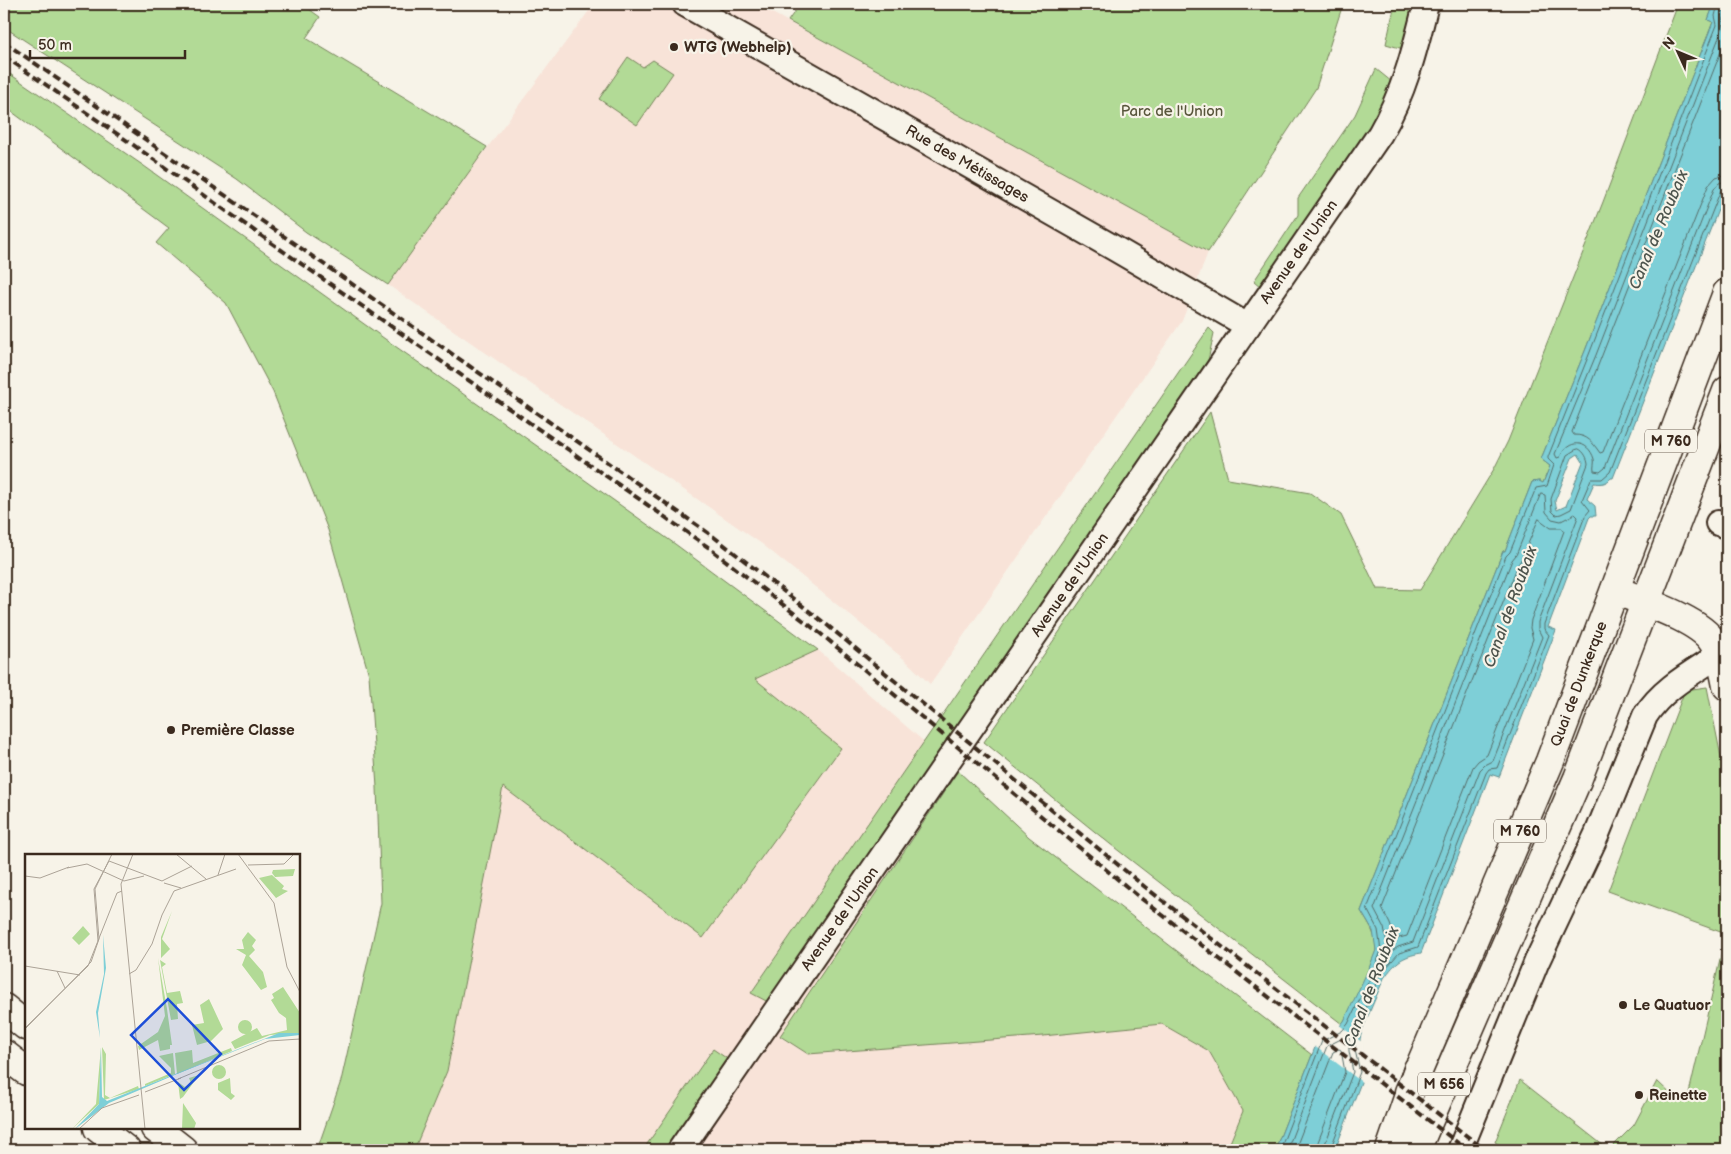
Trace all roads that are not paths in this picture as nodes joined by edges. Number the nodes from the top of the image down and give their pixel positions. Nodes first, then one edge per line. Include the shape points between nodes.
1 (685, 4) edge
2 (1426, 4) edge
3 (1727, 294) edge
4 (1248, 326) junction
5 (1727, 391) edge
6 (1615, 590) junction
7 (1646, 603) junction
8 (1719, 655) junction
9 (1727, 686) edge
10 (4, 1008) edge
11 (1473, 1018) junction
12 (25, 1025) edge
13 (4, 1054) edge
14 (1418, 1069) junction
15 (25, 1070) edge
16 (99, 1129) edge
17 (156, 1129) edge
18 (126, 1150) edge
19 (183, 1150) edge
20 (680, 1150) edge
21 (1383, 1150) edge
22 (1390, 1150) edge
23 (1416, 1150) edge
24 (1423, 1150) edge
25 (1460, 1150) edge

1 - 4 street, Rue des Métissages
2 - 4 street, Avenue de l'Union via 1412,63 1387,122
3 - 6 main road, Quai de Dunkerque / M 760
4 - 20 street, Avenue de l'Union
5 - 7 main road, M 760
6 - 7 main road
6 - 14 main road, Quai de Dunkerque / M 760 via 1550,761
7 - 8 main road via 1699,628 1710,637
7 - 11 main road, M 760 via 1578,778
8 - 9 main road
8 - 25 street via 1663,693 1645,716 1597,834 1537,961
10 - 12 main road
11 - 23 main road, M 656
11 - 24 main road, M 760
13 - 15 main road
14 - 21 main road, M 760
14 - 22 main road, M 656
16 - 18 main road
17 - 19 main road

